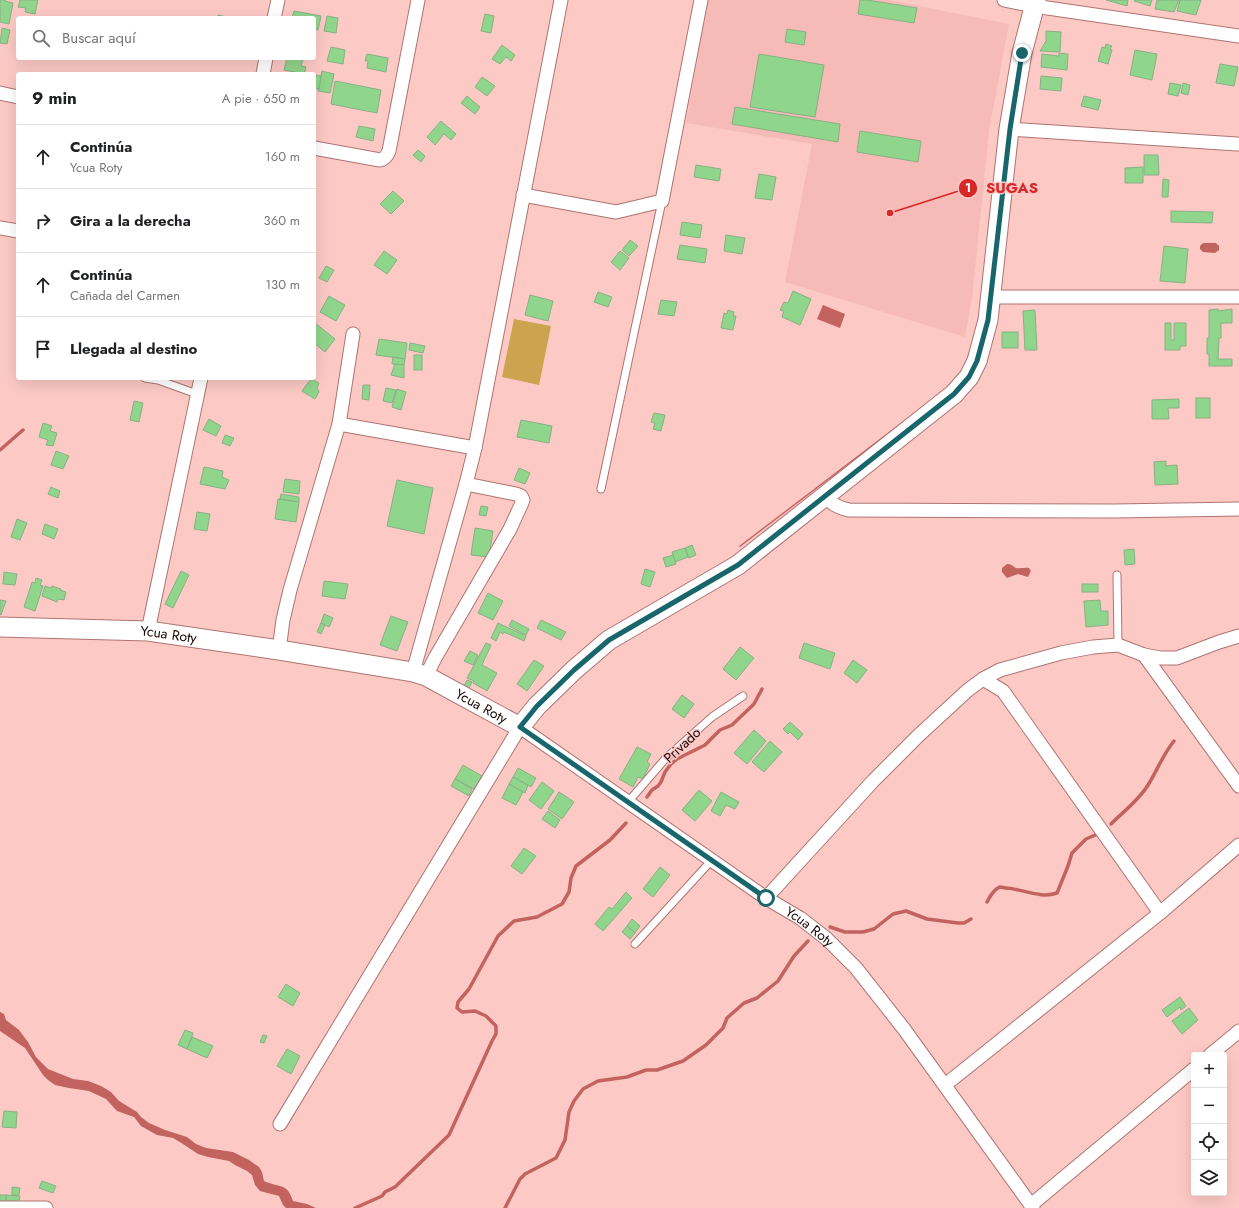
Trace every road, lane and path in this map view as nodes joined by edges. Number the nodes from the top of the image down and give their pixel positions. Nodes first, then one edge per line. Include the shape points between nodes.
1 (276, 0) edge
2 (418, 0) edge
3 (560, 0) edge
4 (701, 0) edge
5 (1004, 0) edge
6 (1035, 3) edge
7 (274, 16) edge
8 (1239, 36) edge
9 (266, 60) edge
10 (263, 72) edge
11 (0, 94) edge
12 (16, 97) edge
13 (1010, 129) junction
14 (1237, 144) dead end
15 (316, 148) edge
16 (523, 195) junction
17 (662, 201) junction
18 (0, 228) edge
19 (16, 231) edge
20 (992, 297) junction
21 (1239, 297) edge
22 (353, 334) dead end
23 (158, 380) edge
24 (200, 380) edge
25 (197, 394) junction
26 (339, 424) junction
27 (475, 448) junction
28 (466, 484) junction
29 (601, 489) dead end
30 (825, 497) junction
31 (1239, 509) edge
32 (1117, 575) dead end
33 (0, 627) edge
34 (148, 631) junction
35 (1239, 636) edge
36 (1118, 645) junction
37 (279, 650) junction
38 (1144, 655) junction
39 (419, 674) junction
40 (983, 679) junction
41 (743, 696) dead end
42 (520, 727) junction
43 (1239, 786) edge
44 (628, 802) junction
45 (1239, 845) edge
46 (712, 860) junction
47 (766, 898) junction
48 (1160, 913) junction
49 (635, 944) dead end
50 (1239, 1031) edge
51 (1214, 1052) edge
52 (1191, 1072) edge
53 (945, 1085) junction
54 (280, 1124) dead end
55 (1032, 1207) edge
56 (0, 1208) edge
57 (46, 1208) edge

1 - 7 street
2 - 15 street via 387,156 380,160
3 - 16 street
4 - 17 street
5 - 6 street
6 - 8 street
6 - 13 street via 1022,53
9 - 10 street
11 - 12 street
13 - 14 street
13 - 20 street
16 - 17 street via 616,212
16 - 27 street
17 - 29 lane
18 - 19 street
20 - 21 street
20 - 30 street via 977,361 961,387
22 - 26 street
23 - 25 lane
24 - 25 street
25 - 34 street
26 - 27 street
26 - 37 street via 290,590
27 - 28 street
28 - 39 street
28 - 39 street via 516,494 523,500 510,529 435,658
30 - 31 street via 833,505 849,510
30 - 42 street via 738,565 609,640 537,706
32 - 36 lane
33 - 34 street, Ycua Roty
34 - 37 street, Ycua Roty
35 - 38 street via 1176,658
36 - 38 street
36 - 40 street via 1061,653 1000,670
37 - 39 street, Ycua Roty
38 - 43 street
39 - 42 street, Ycua Roty
40 - 47 street via 968,690 873,781
40 - 48 street via 1003,691
41 - 44 lane, Privado via 712,717 666,758
42 - 44 street, Ycua Roty
42 - 54 street
44 - 46 street, Ycua Roty
45 - 48 street
46 - 47 street, Ycua Roty
46 - 49 lane
47 - 53 street, Ycua Roty via 827,938 856,968
48 - 53 street
50 - 51 street
52 - 55 street
53 - 55 street, Ycua Roty
56 - 57 street

